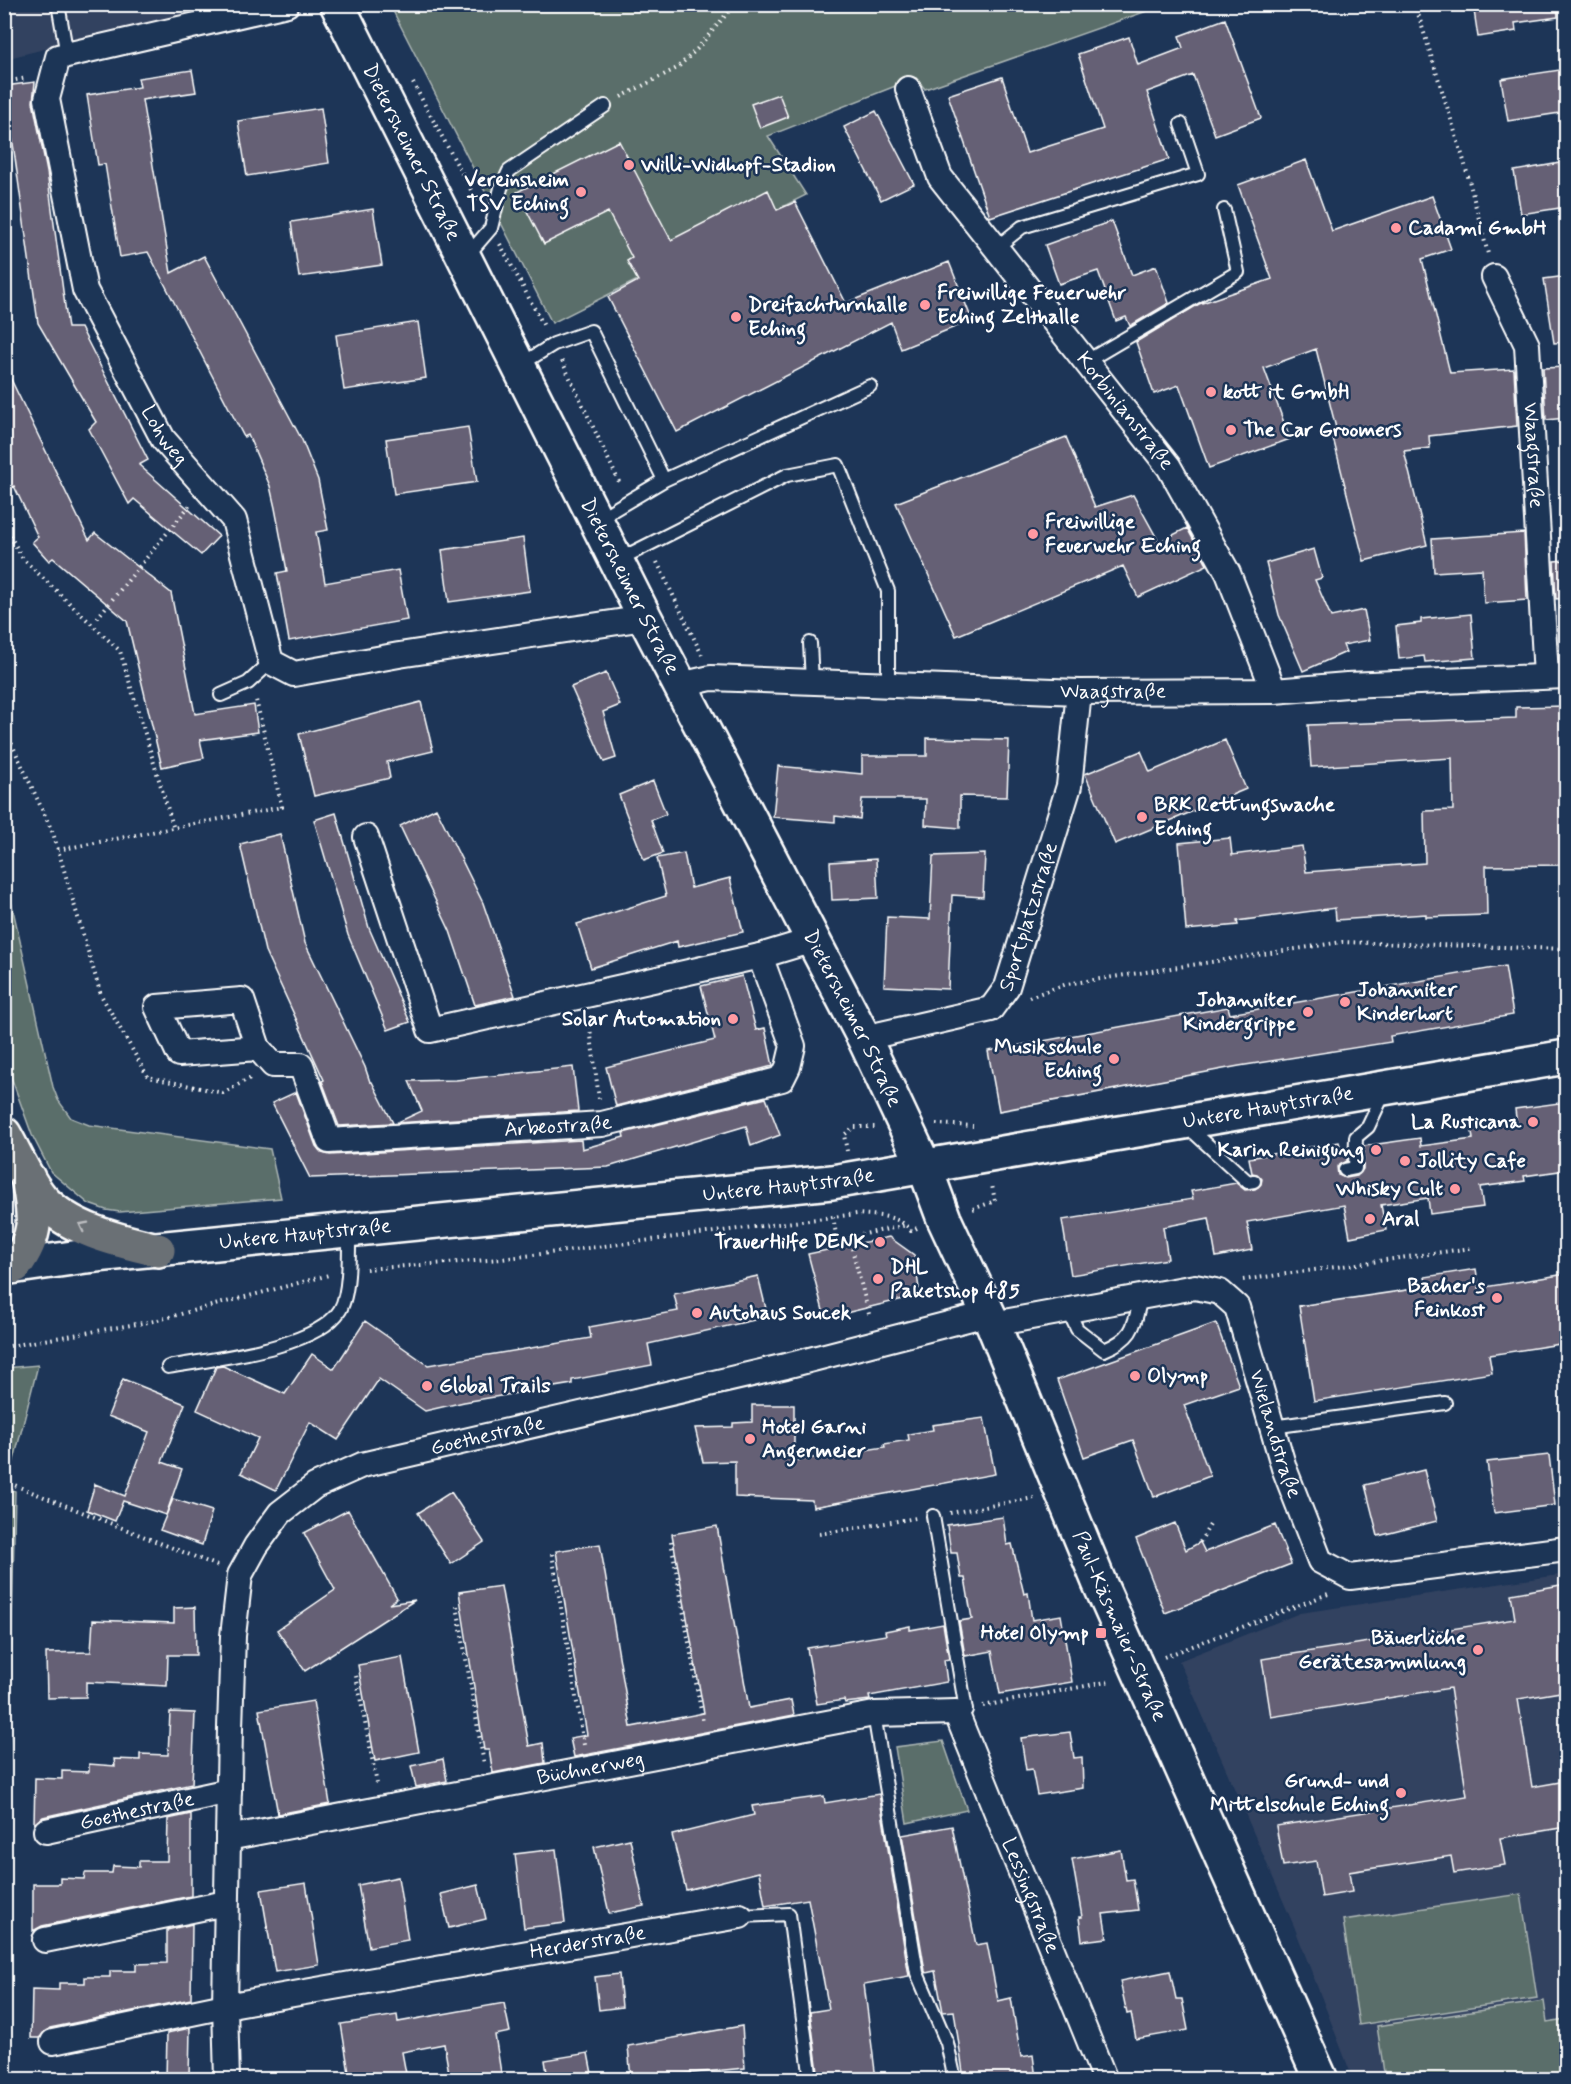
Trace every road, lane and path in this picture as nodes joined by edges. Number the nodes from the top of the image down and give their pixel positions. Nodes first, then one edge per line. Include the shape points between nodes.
1 (58, 4) edge
2 (287, 4) edge
3 (337, 4) edge
4 (735, 4) edge
5 (1415, 4) edge
6 (67, 55) junction
7 (908, 88) dead end
8 (605, 106) joint
9 (1181, 124) dead end
10 (1224, 210) dead end
11 (996, 248) junction
12 (465, 258) junction
13 (1494, 277) joint
14 (1087, 361) junction
15 (519, 366) junction
16 (870, 386) dead end
17 (664, 480) junction
18 (205, 487) junction
19 (597, 520) junction
20 (4, 525) edge
21 (617, 561) junction
22 (97, 618) dead end
23 (645, 618) junction
24 (810, 643) dead end
25 (271, 662) junction
26 (1556, 676) edge
27 (252, 681) junction
28 (812, 682) junction
29 (888, 684) junction
30 (680, 685) junction
31 (1274, 691) junction
32 (1079, 692) junction
33 (220, 695) dead end
34 (4, 727) edge
35 (173, 826) junction
36 (366, 837) dead end
37 (58, 850) junction
38 (813, 940) junction
39 (1566, 949) edge
40 (760, 956) junction
41 (586, 995) junction
42 (991, 1010) junction
43 (864, 1038) junction
44 (266, 1056) joint
45 (1566, 1057) edge
46 (1387, 1088) junction
47 (1184, 1123) junction
48 (602, 1124) junction
49 (4, 1134) edge
50 (986, 1157) junction
51 (924, 1168) junction
52 (1345, 1170) dead end
53 (28, 1178) junction
54 (1254, 1181) dead end
55 (833, 1217) junction
56 (944, 1219) junction
57 (907, 1225) junction
58 (349, 1231) junction
59 (849, 1237) junction
60 (1471, 1248) dead end
61 (158, 1250) junction
62 (10, 1267) edge
63 (348, 1271) junction
64 (1241, 1280) dead end
65 (1141, 1297) junction
66 (1068, 1310) junction
67 (990, 1319) junction
68 (877, 1342) junction
69 (4, 1347) edge
70 (168, 1367) dead end
71 (1445, 1403) dead end
72 (1272, 1427) junction
73 (4, 1481) edge
74 (933, 1516) dead end
75 (1211, 1523) dead end
76 (671, 1541) dead end
77 (1200, 1542) dead end
78 (1566, 1549) edge
79 (552, 1554) dead end
80 (240, 1575) junction
81 (457, 1606) dead end
82 (356, 1676) dead end
83 (961, 1711) junction
84 (874, 1714) junction
85 (707, 1746) junction
86 (588, 1769) junction
87 (488, 1788) junction
88 (229, 1791) junction
89 (381, 1809) junction
90 (46, 1831) dead end
91 (228, 1838) junction
92 (226, 1903) junction
93 (740, 1916) joint
94 (45, 1940) dead end
95 (225, 2006) junction
96 (53, 2042) dead end
97 (227, 2079) edge
98 (812, 2079) edge
99 (955, 2079) edge
100 (1106, 2079) edge
101 (1320, 2079) edge

1 - 6 lane
2 - 6 street
3 - 12 street, Dietersheimer Straße
4 - 8 path via 677,68
5 - 13 path via 1464,161
6 - 18 street, Lohweg via 58,57 47,99 85,290 163,439
7 - 11 street, Korbinianstraße via 940,177
8 - 12 lane via 509,171 491,228
9 - 11 lane via 1198,174 1022,227
10 - 14 lane via 1238,272
11 - 14 street, Korbinianstraße
12 - 15 street, Dietersheimer Straße
13 - 26 street, Waagstraße via 1527,345
14 - 31 street, Korbinianstraße via 1169,467 1228,573
15 - 17 lane via 554,344 591,331
15 - 19 street, Dietersheimer Straße
16 - 17 lane
17 - 19 lane
18 - 22 path
18 - 25 street, Lohweg via 234,520
19 - 21 street, Dietersheimer Straße
20 - 35 path via 23,559 120,651
21 - 23 street, Dietersheimer Straße
21 - 29 lane via 787,475 838,465 888,591
23 - 25 street via 294,674
23 - 30 street, Dietersheimer Straße
24 - 28 lane
25 - 27 lane
26 - 31 street, Waagstraße
27 - 33 lane
27 - 35 path via 282,807
28 - 29 street, Waagstraße
28 - 30 street, Waagstraße via 711,678
29 - 32 street, Waagstraße
30 - 38 street, Dietersheimer Straße
31 - 32 street, Waagstraße
32 - 42 street, Sportplatzstraße via 1069,786 1007,987
34 - 37 path
35 - 37 path
36 - 41 street via 430,1030
37 - 44 path via 101,995 148,1077 223,1094
38 - 40 street
38 - 43 street, Dietersheimer Straße
39 - 42 path via 1342,942 1067,984
40 - 41 street
40 - 48 street, Arbeostraße via 793,1046 782,1079
41 - 48 path
42 - 43 street, Sportplatzstraße
43 - 51 street, Dietersheimer Straße
44 - 48 street, Arbeostraße via 301,1065 329,1141
45 - 46 street, Untere Hauptstraße
46 - 47 street, Untere Hauptstraße
46 - 52 lane via 1368,1127 1356,1137 1355,1168
47 - 50 street, Untere Hauptstraße
47 - 54 lane via 1248,1182
49 - 53 highway
50 - 51 street, Untere Hauptstraße
50 - 56 path via 995,1201
51 - 56 street, Paul-Käsmaier-Straße
51 - 58 street, Untere Hauptstraße via 832,1182
61 -> 53 highway via 114,1239 63,1215 42,1199
53 - 62 highway via 34,1212 31,1244
55 - 57 path via 857,1214 892,1218
55 - 59 path via 837,1240
55 - 63 path via 501,1259
56 - 57 path via 911,1231
56 - 67 street, Paul-Käsmaier-Straße
57 - 59 path
58 - 61 street, Untere Hauptstraße
58 - 63 lane
59 - 68 path
60 - 64 path
61 - 62 street, Untere Hauptstraße
63 - 69 path via 154,1321
63 - 70 lane via 341,1310 319,1331 273,1347
65 - 66 street, Wielandstraße
65 - 66 lane via 1134,1324 1122,1343 1104,1350 1077,1329
65 - 72 street, Wielandstraße via 1195,1287 1220,1292 1237,1307
66 - 67 street, Wielandstraße
67 - 68 street, Goethestraße
67 - 101 street, Paul-Käsmaier-Straße via 1100,1582
68 - 80 street, Goethestraße via 362,1464 315,1486 280,1513
71 - 72 lane
72 - 78 street, Wielandstraße via 1320,1561 1350,1577
73 - 80 path
74 - 83 lane
75 - 77 path
76 - 85 path
79 - 86 path
80 - 88 street, Goethestraße via 233,1636
81 - 87 path
82 - 89 path
83 - 84 street, Büchnerweg
83 - 100 street, Lessingstraße
84 - 85 street, Büchnerweg
84 - 99 lane via 917,1973 947,2043
85 - 86 street, Büchnerweg
86 - 87 street, Büchnerweg
87 - 89 street, Büchnerweg
88 - 90 street, Goethestraße
88 - 91 street, Goethestraße
89 - 91 street, Büchnerweg
91 - 92 street, Goethestraße
92 - 94 street
92 - 95 street, Goethestraße
93 - 95 street, Herderstraße
93 - 98 lane, Herderstraße via 789,1914
95 - 96 street
95 - 97 street, Goethestraße

